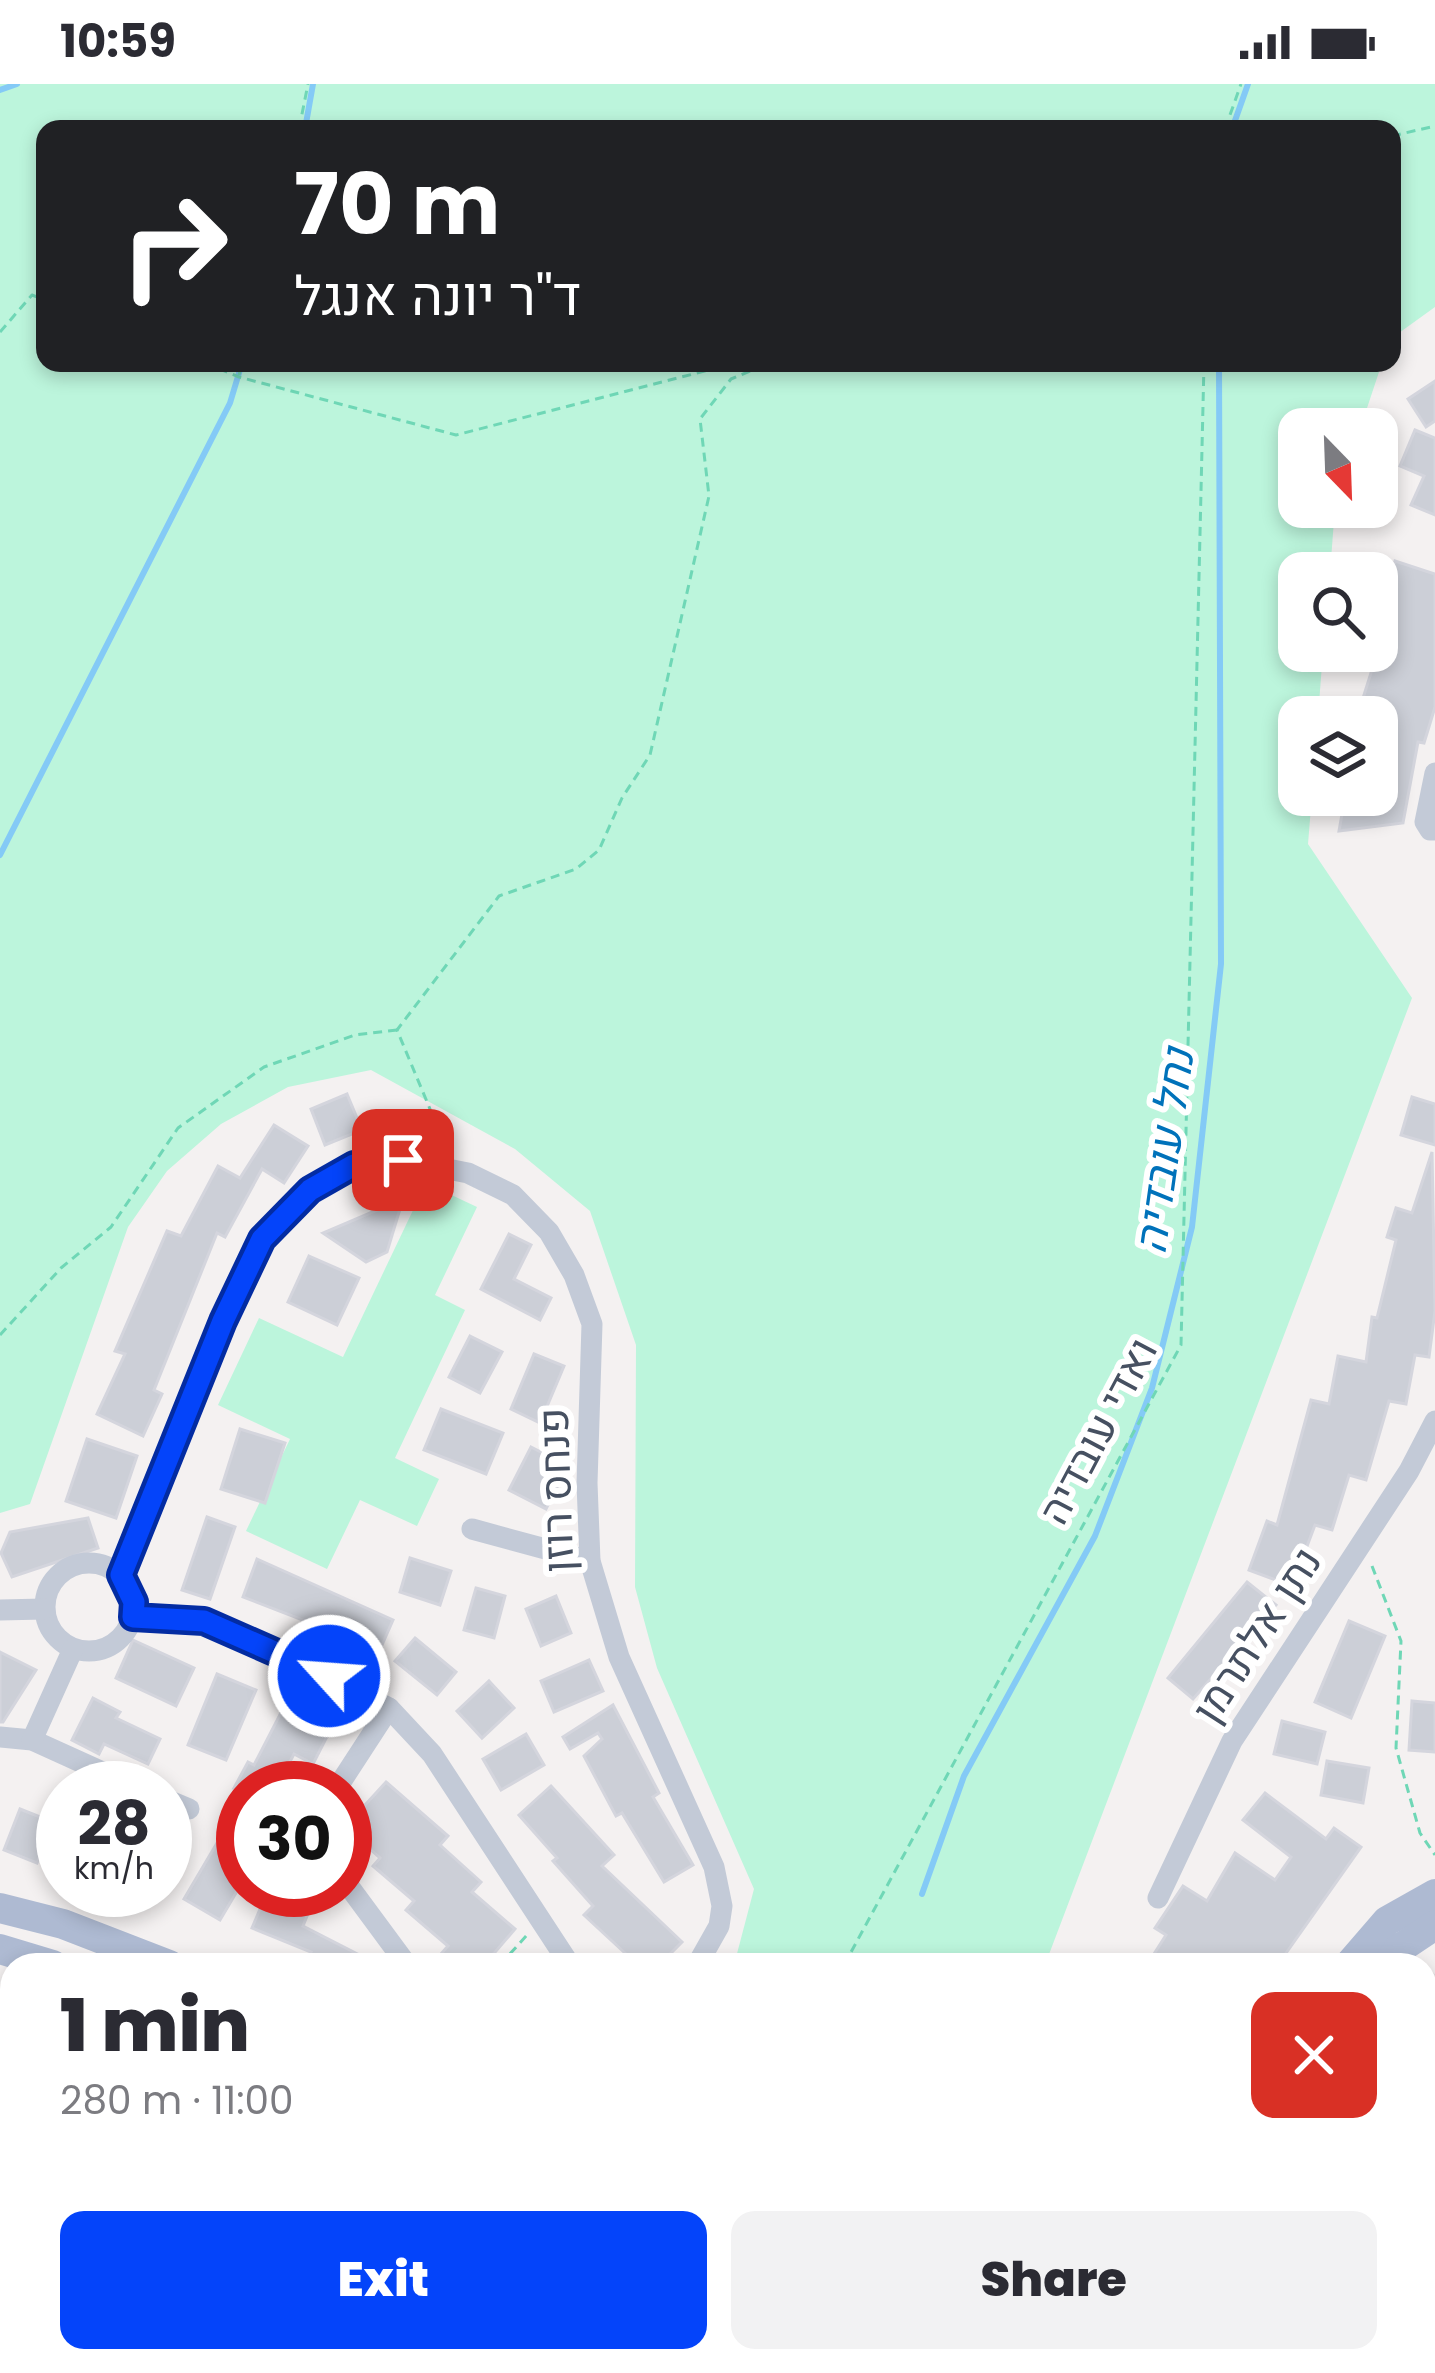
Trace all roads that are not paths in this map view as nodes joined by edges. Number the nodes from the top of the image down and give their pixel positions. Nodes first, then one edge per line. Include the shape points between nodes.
1 (1435, 773) edge
2 (1435, 830) edge
3 (1435, 1421) edge
4 (472, 1529) dead end
5 (590, 1562) junction
6 (121, 1575) junction
7 (44, 1609) junction
8 (0, 1610) edge
9 (133, 1617) junction
10 (74, 1649) junction
11 (389, 1708) junction
12 (0, 1737) edge
13 (32, 1741) junction
14 (77, 1761) edge
15 (355, 1761) edge
16 (0, 1893) edge
17 (1435, 1894) edge
18 (1158, 1898) dead end
19 (0, 1908) edge
20 (372, 1917) edge
21 (63, 1924) junction
22 (1435, 1925) edge
23 (138, 1953) edge
24 (398, 1953) edge
25 (561, 1953) edge
26 (704, 1953) edge
27 (1359, 1953) edge
28 (1397, 1953) edge

1 - 2 street via 1425,822
3 - 18 street, נתן אלתרמן via 1232,1741
4 - 5 street
5 - 6 street, פנחס רוזן via 592,1324 574,1275 549,1232 513,1196 467,1173 403,1160 354,1165 310,1190 262,1239
5 - 26 street, פנחס רוזן via 619,1657 714,1867 722,1906
6 - 7 street via 94,1562 64,1569
6 - 9 street
7 - 8 street
7 - 10 street via 52,1633
9 - 10 street via 117,1642
9 - 11 street via 204,1621
10 - 13 street
11 - 15 street
11 - 25 street via 432,1754
12 - 13 street
13 - 14 street
16 - 21 main road
17 - 27 main road via 1387,1921
19 - 21 main road
20 - 24 street
21 - 23 main road
22 - 28 main road

